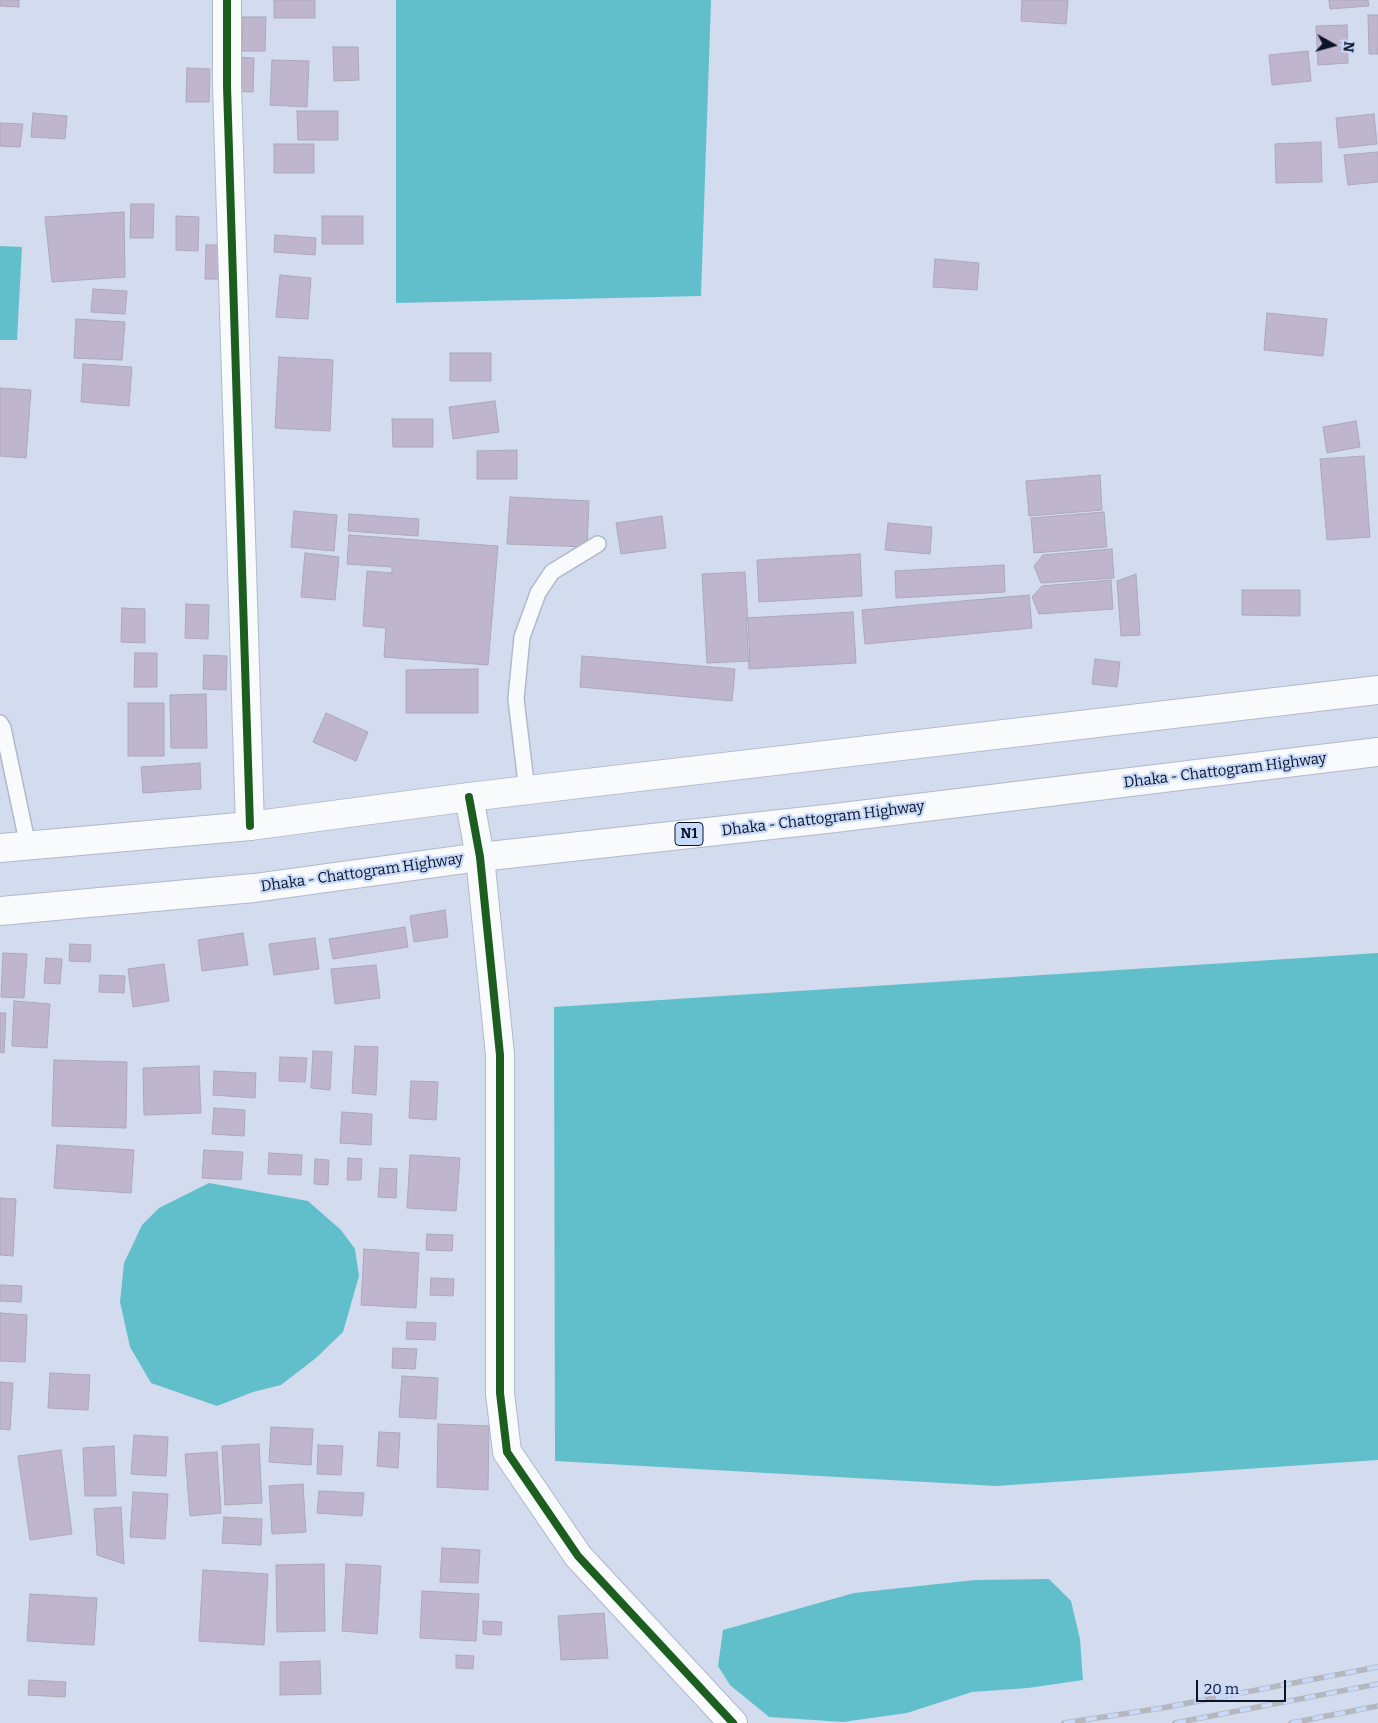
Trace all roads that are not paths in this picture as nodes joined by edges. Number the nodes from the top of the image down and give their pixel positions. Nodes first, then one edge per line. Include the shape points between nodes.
1 (227, 0) edge
2 (598, 544) dead end
3 (1378, 690) edge
4 (0, 723) edge
5 (1378, 752) edge
6 (527, 791) junction
7 (469, 797) junction
8 (250, 826) junction
9 (28, 846) junction
10 (0, 848) edge
11 (480, 857) junction
12 (0, 911) edge
13 (733, 1723) edge

1 - 8 main road
2 - 6 lane via 552,572 538,593 522,637 516,699
3 - 6 main road
4 - 9 lane via 4,728
5 - 11 main road, Dhaka - Chattogram Highway / N1
6 - 7 main road
7 - 8 main road
7 - 11 main road
8 - 9 main road
9 - 10 main road
11 - 12 main road, Dhaka - Chattogram Highway / N1 via 254,888
11 - 13 main road via 500,1055 500,1393 507,1452 578,1556

